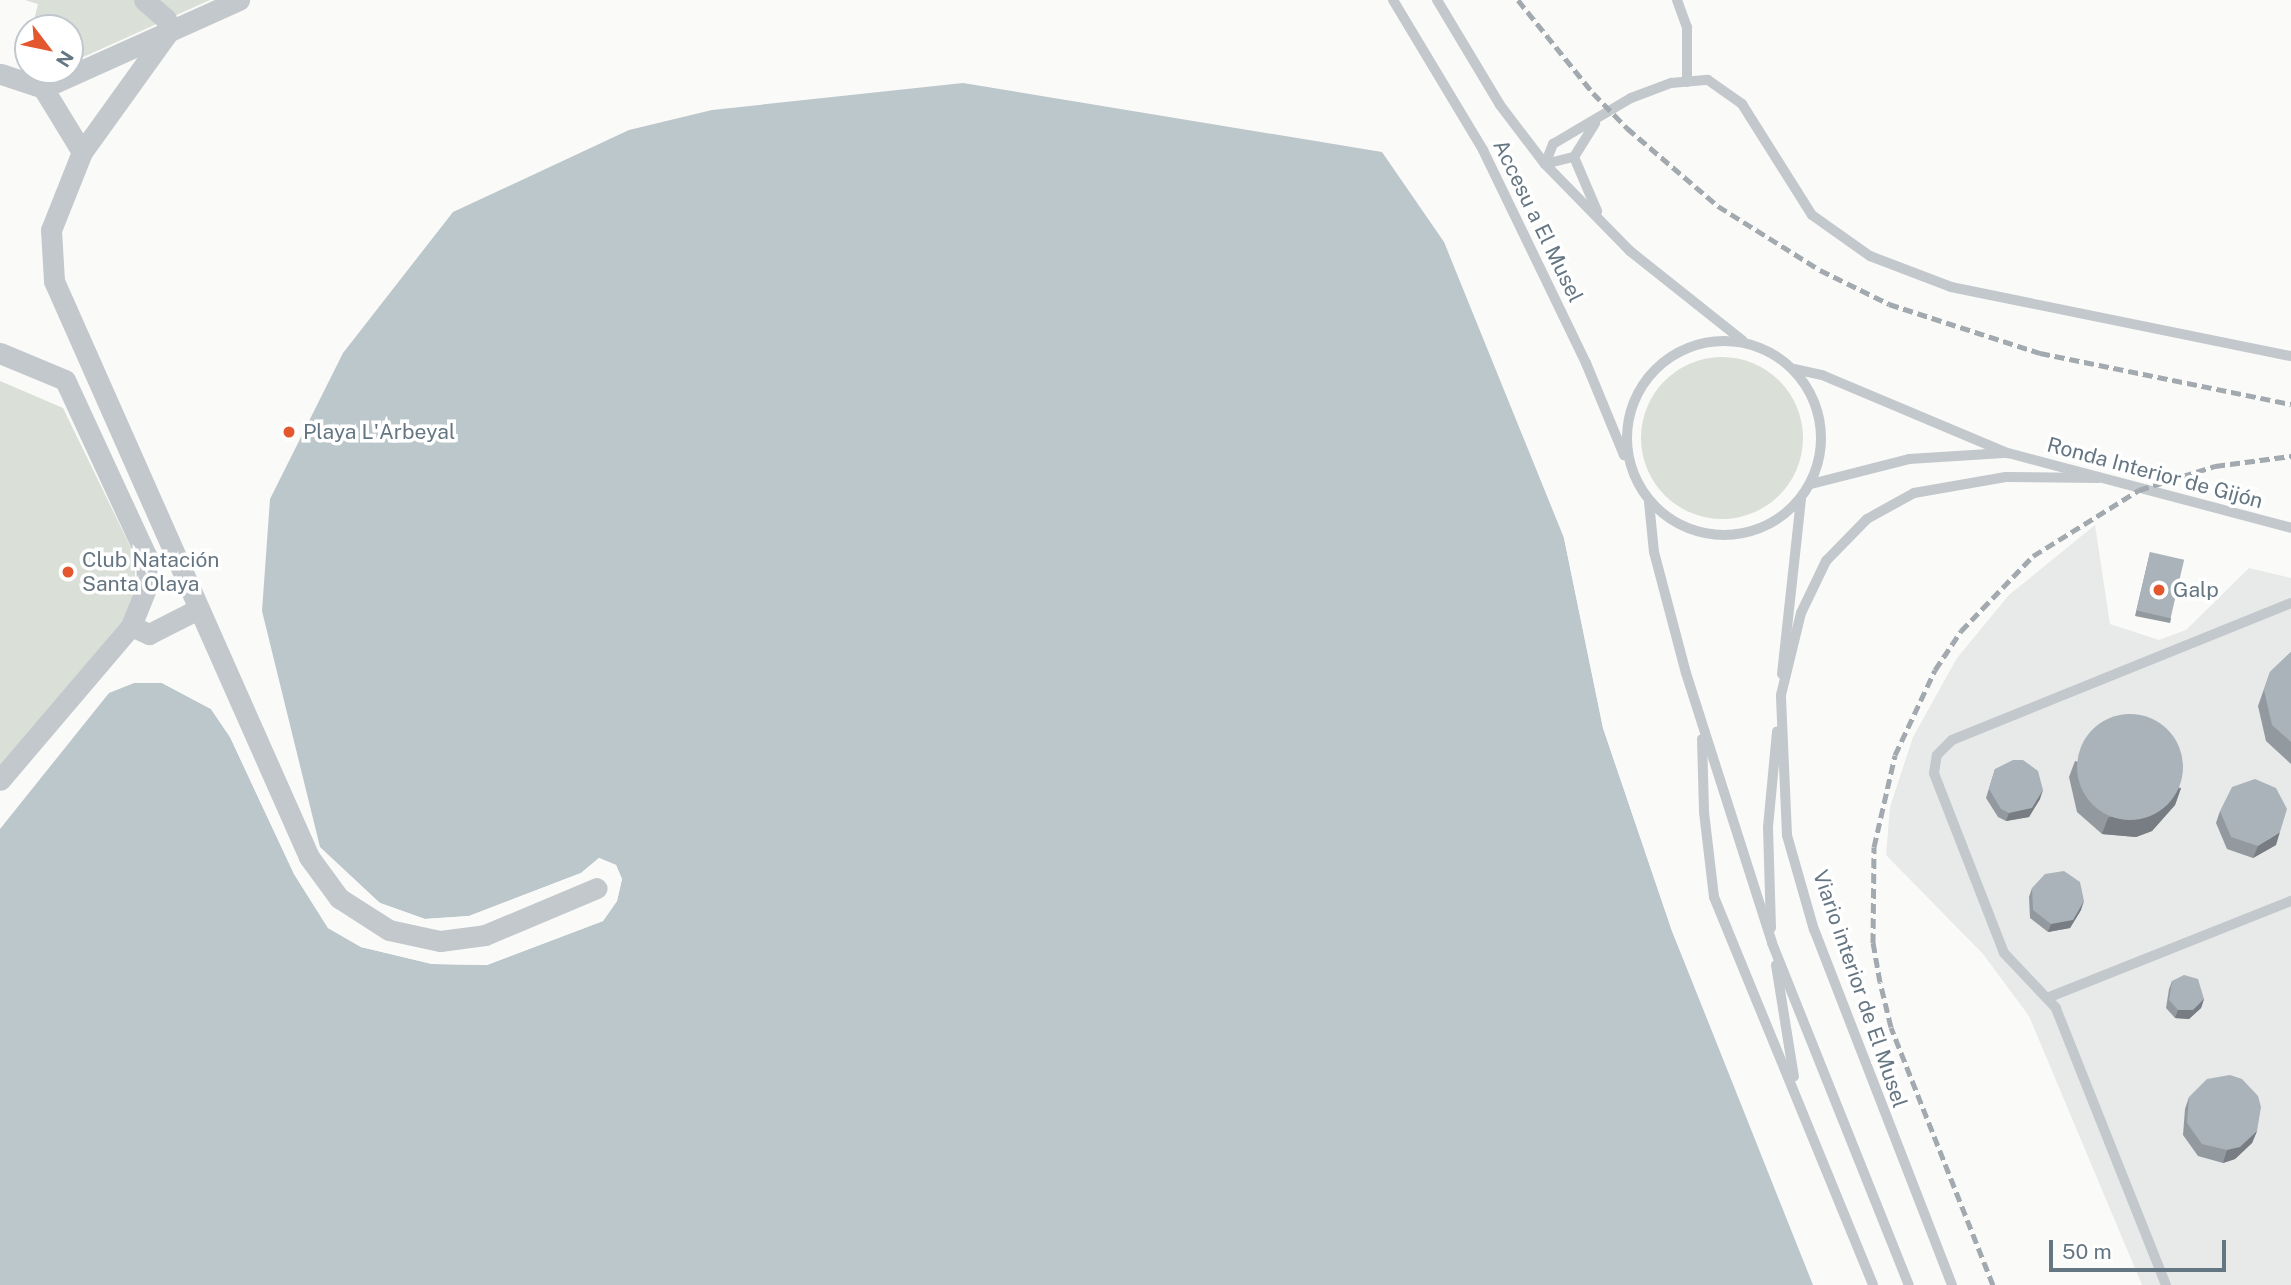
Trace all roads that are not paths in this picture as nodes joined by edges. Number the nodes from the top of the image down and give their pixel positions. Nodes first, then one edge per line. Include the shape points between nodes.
1 (144, 0) edge
2 (239, 0) edge
3 (1393, 0) edge
4 (1437, 0) edge
5 (1677, 0) edge
6 (169, 31) junction
7 (1, 74) edge
8 (1687, 82) junction
9 (43, 88) junction
10 (1595, 122) junction
11 (82, 152) junction
12 (1574, 157) junction
13 (1545, 164) junction
14 (1603, 223) junction
15 (1745, 343) junction
16 (0, 353) edge
17 (2291, 356) edge
18 (1794, 369) junction
19 (93, 370) junction
20 (65, 380) junction
21 (2008, 453) junction
22 (1631, 470) junction
23 (2099, 478) junction
24 (1811, 484) junction
25 (1801, 499) junction
26 (1649, 502) junction
27 (2291, 528) edge
28 (2291, 603) edge
29 (198, 610) junction
30 (131, 626) junction
31 (1781, 695) junction
32 (1702, 725) junction
33 (0, 780) edge
34 (597, 888) dead end
35 (2291, 901) edge
36 (1772, 943) junction
37 (2047, 998) junction
38 (1796, 1087) junction
39 (1873, 1285) edge
40 (1909, 1285) edge
41 (1952, 1285) edge
42 (2166, 1285) edge

1 - 6 street via 166,19
2 - 6 street
3 - 22 lane, Accesu a El Musel via 1483,150 1587,363
4 - 13 lane, Accesu a El Musel via 1500,105
5 - 8 lane via 1687,27
6 - 9 street
6 - 11 street
7 - 9 street
8 - 10 lane via 1631,98
8 - 17 lane via 1708,80 1742,104 1812,215 1870,256 1951,286
9 - 11 street
10 - 12 lane
10 - 13 lane via 1553,144
11 - 19 street via 51,230 54,281
12 - 13 lane
12 - 14 lane
13 - 14 lane, Accesu a El Musel
14 - 15 lane, Accesu a El Musel via 1712,321
15 - 18 lane, Accesu a El Musel via 1777,355
15 - 22 lane, Accesu a El Musel via 1701,344 1679,351 1652,371 1633,402 1626,436
16 - 20 street
18 - 21 lane, Ronda Interior de Gijón via 1822,375
18 - 24 lane, Accesu a El Musel via 1820,416 1821,450
19 - 20 street
19 - 29 street
20 - 30 street via 146,555 147,586
21 - 23 lane, Ronda Interior de Gijón
21 - 24 lane, Ronda Interior de Gijón via 1909,459
22 - 26 lane, Accesu a El Musel
23 - 27 lane, Ronda Interior de Gijón
23 - 31 lane, Viario interior de El Musel via 2006,477 1914,493 1867,519 1826,561 1801,613
24 - 25 lane, Accesu a El Musel
25 - 26 lane, Accesu a El Musel via 1776,522 1744,535 1720,535 1675,524
25 - 31 lane, Viario interior de El Musel via 1783,638
26 - 32 lane, Viario interior de El Musel via 1654,552
28 - 37 lane via 1952,740 1937,755 1938,791 2004,953
29 - 30 street via 149,634
29 - 34 street via 309,857 339,898 389,930 440,941 485,935
30 - 33 street
31 - 36 lane, Viario interior de El Musel via 1768,827
31 - 41 lane, Viario interior de El Musel via 1787,835 1814,930
32 - 36 lane, Viario interior de El Musel
32 - 38 lane, Viario interior de El Musel via 1703,812 1714,898 1767,1034
35 - 37 lane
36 - 38 lane, Viario interior de El Musel
36 - 40 lane, Viario interior de El Musel
37 - 42 lane via 2056,1008
38 - 39 lane, Viario interior de El Musel

